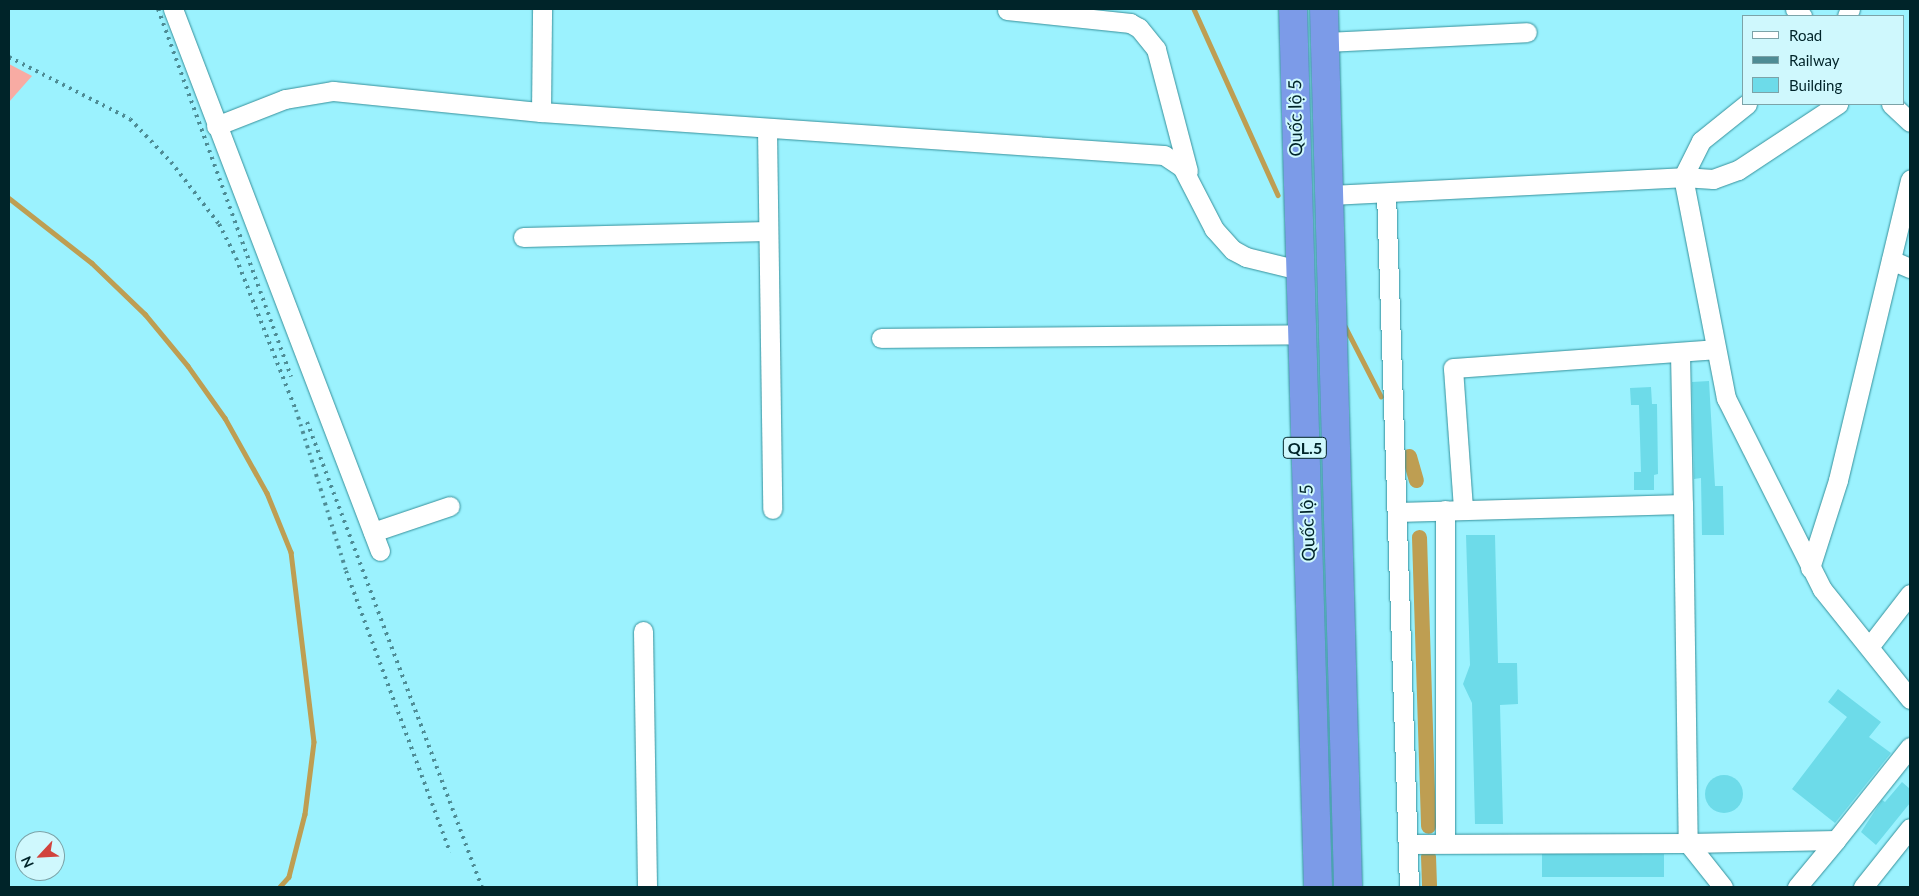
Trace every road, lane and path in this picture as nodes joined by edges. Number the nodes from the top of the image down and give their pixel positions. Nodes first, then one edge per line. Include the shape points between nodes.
1 (173, 9) edge
2 (542, 9) edge
3 (1293, 9) edge
4 (1324, 9) edge
5 (1007, 10) dead end
6 (1527, 32) dead end
7 (1325, 42) junction
8 (1746, 105) edge
9 (1836, 105) edge
10 (1892, 105) edge
11 (541, 112) junction
12 (1910, 122) edge
13 (216, 126) junction
14 (767, 129) junction
15 (1683, 177) junction
16 (1189, 178) junction
17 (1910, 179) edge
18 (1386, 193) junction
19 (1330, 195) junction
20 (768, 231) junction
21 (523, 237) dead end
22 (1891, 260) junction
23 (1910, 268) edge
24 (1299, 270) junction
25 (1302, 334) junction
26 (881, 338) dead end
27 (1715, 350) junction
28 (1680, 352) junction
29 (1683, 504) junction
30 (450, 506) dead end
31 (772, 509) dead end
32 (1454, 509) junction
33 (1397, 512) junction
34 (372, 532) junction
35 (380, 551) dead end
36 (1810, 568) junction
37 (1910, 594) edge
38 (643, 631) dead end
39 (1869, 647) junction
40 (1910, 699) edge
41 (1910, 748) edge
42 (1910, 828) edge
43 (1836, 840) junction
44 (1445, 843) junction
45 (1688, 843) junction
46 (1408, 844) junction
47 (647, 887) edge
48 (1318, 887) edge
49 (1348, 887) edge
50 (1409, 887) edge
51 (1723, 887) edge
52 (1797, 887) edge
53 (1862, 887) edge

1 - 13 street
2 - 11 street
3 - 24 highway, Quốc lộ 5 / QL.5
4 - 7 highway, Quốc lộ 5 / QL.5
5 - 16 street via 1130,23 1140,28 1156,49
6 - 7 street
7 - 19 highway, Quốc lộ 5 / QL.5
8 - 15 street via 1701,140
9 - 15 street via 1738,170 1713,179
10 - 12 street
11 - 13 street via 333,91 285,99
11 - 14 street
13 - 34 street
14 - 16 street via 1164,155 1174,159
14 - 20 street
15 - 18 street
15 - 27 street
16 - 24 street via 1214,229 1233,250 1246,257
17 - 22 street
18 - 19 street
18 - 33 street
19 - 49 highway, Quốc lộ 5 / QL.5
20 - 21 street
20 - 31 street
22 - 23 street
22 - 36 street via 1838,480
24 - 25 highway, Quốc lộ 5 / QL.5
25 - 26 street
25 - 48 highway, Quốc lộ 5 / QL.5
27 - 28 street
27 - 36 street via 1726,398
28 - 29 street
28 - 32 street via 1453,368
29 - 32 street
29 - 45 street
30 - 34 street
32 - 33 street
32 - 44 street
33 - 46 street
34 - 35 street
36 - 39 street via 1822,589
37 - 39 street
38 - 47 street
39 - 40 street
41 - 43 street
42 - 53 street
43 - 45 street
43 - 52 street
44 - 45 street
44 - 46 street
45 - 51 street
46 - 50 street

